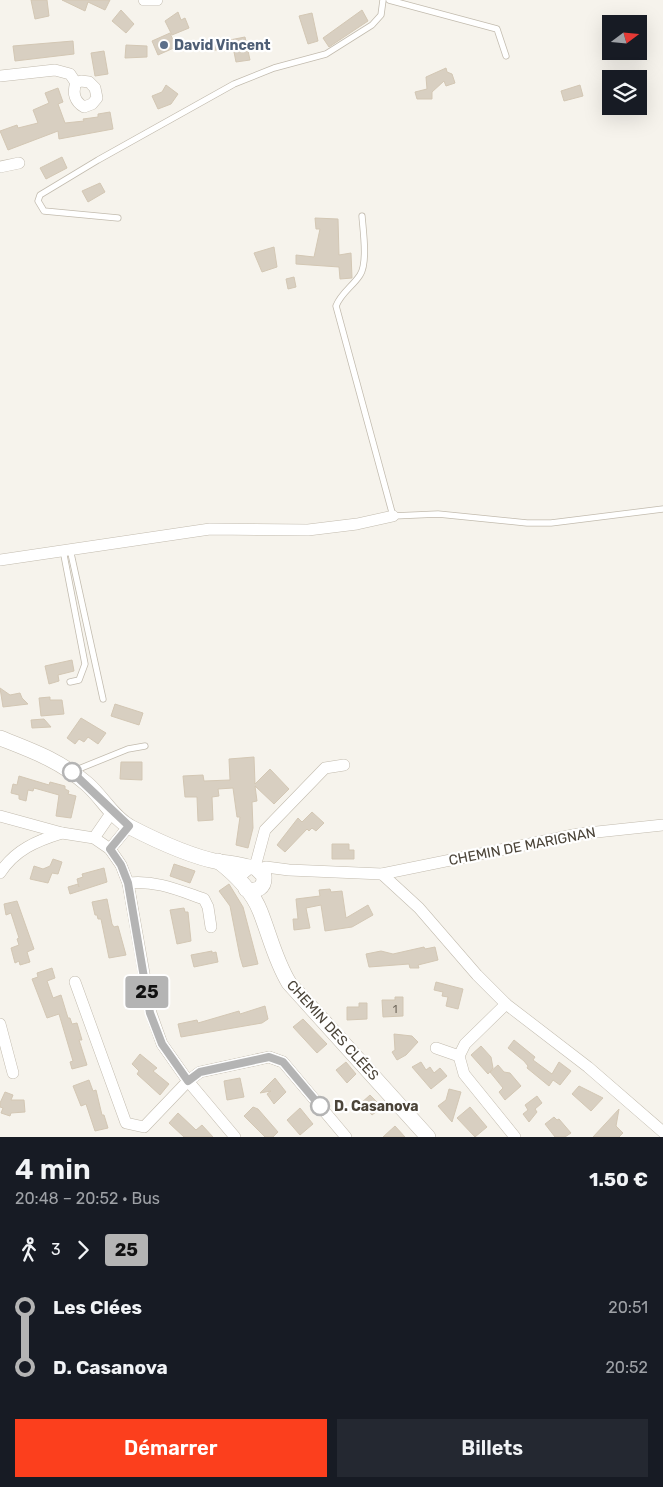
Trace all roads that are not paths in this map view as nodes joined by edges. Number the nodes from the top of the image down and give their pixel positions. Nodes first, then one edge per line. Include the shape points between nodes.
1 (144, 0) edge
2 (157, 0) edge
3 (383, 0) edge
4 (388, 0) edge
5 (506, 56) dead end
6 (0, 76) edge
7 (92, 104) dead end
8 (19, 163) dead end
9 (0, 167) edge
10 (362, 216) dead end
11 (118, 218) dead end
12 (663, 509) edge
13 (393, 516) junction
14 (67, 550) junction
15 (0, 560) edge
16 (70, 682) dead end
17 (103, 698) dead end
18 (0, 738) edge
19 (145, 746) dead end
20 (344, 764) dead end
21 (75, 774) junction
22 (112, 812) junction
23 (0, 816) edge
24 (663, 825) edge
25 (129, 826) junction
26 (62, 833) junction
27 (94, 838) junction
28 (110, 849) junction
29 (0, 873) edge
30 (382, 874) junction
31 (254, 877) junction
32 (128, 883) junction
33 (211, 927) dead end
34 (75, 982) dead end
35 (506, 1004) junction
36 (0, 1024) edge
37 (436, 1048) dead end
38 (459, 1056) junction
39 (13, 1073) dead end
40 (188, 1081) junction
41 (663, 1132) edge
42 (235, 1137) edge
43 (346, 1137) edge
44 (428, 1137) edge
45 (515, 1137) edge

1 - 2 street
3 - 11 lane via 381,15 372,25 326,54 274,68 234,84 98,160 40,195 38,201 44,212
4 - 5 lane via 497,29
6 - 7 street via 55,70 70,74 76,83 89,82 95,88 97,98
8 - 9 street
10 - 13 lane via 365,243 362,274 336,306
12 - 13 lane via 551,523 438,514
13 - 14 street via 308,530 210,529
14 - 15 street
14 - 16 lane via 85,664 78,680
14 - 17 lane
18 - 21 street via 50,758
19 - 21 lane via 128,749 81,768
20 - 31 street via 325,768 265,830
21 - 22 street
22 - 25 street
22 - 27 street
23 - 26 street
24 - 30 street, CHEMIN DE MARIGNAN via 578,834
25 - 28 street
25 - 31 street via 170,846 218,862 234,863
26 - 27 street
26 - 29 street via 19,851
27 - 28 street
28 - 32 street
30 - 31 street, CHEMIN DE MARIGNAN via 289,870
30 - 35 street via 419,908
31 - 44 street, CHEMIN DES CLÉES via 271,947 289,983
32 - 33 street via 160,883 204,899
32 - 40 street via 150,1013 162,1044
34 - 40 street via 126,1123 144,1127
35 - 38 street via 465,1044
35 - 41 street via 588,1067
36 - 39 street
37 - 38 street
38 - 45 street via 464,1074
40 - 42 street
40 - 43 street via 200,1072 269,1057 283,1062

